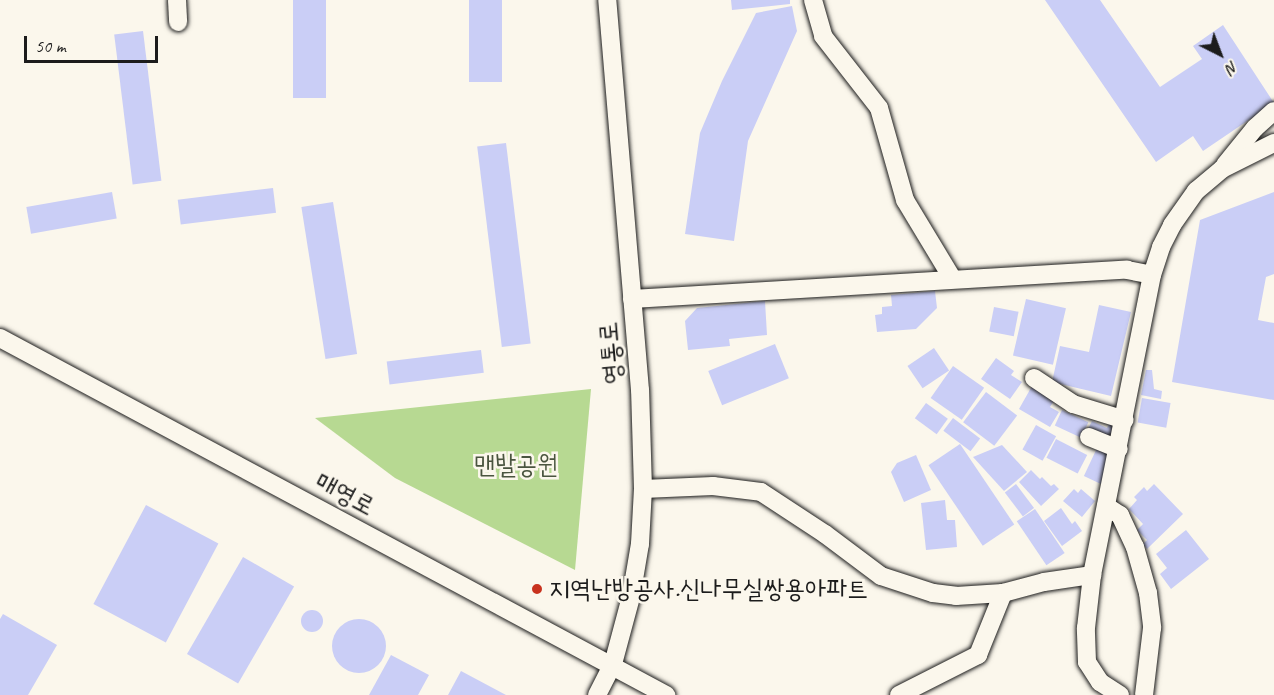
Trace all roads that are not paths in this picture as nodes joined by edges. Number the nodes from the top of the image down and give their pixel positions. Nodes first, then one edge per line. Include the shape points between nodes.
1 (177, 0) edge
2 (607, 0) edge
3 (813, 0) edge
4 (178, 22) dead end
5 (1274, 111) edge
6 (1274, 143) edge
7 (1222, 169) junction
8 (1152, 275) junction
9 (952, 278) junction
10 (632, 300) junction
11 (0, 338) edge
12 (1034, 378) dead end
13 (1125, 420) junction
14 (1089, 437) dead end
15 (1119, 449) junction
16 (643, 489) junction
17 (1106, 506) junction
18 (1092, 575) junction
19 (1003, 593) junction
20 (613, 664) junction
21 (597, 695) edge
22 (666, 695) edge
23 (899, 695) edge
24 (1119, 695) edge
25 (1144, 695) edge

1 - 4 street
2 - 10 street, 영통로
3 - 9 street via 823,36 879,108 905,200
5 - 7 street
6 - 7 street
7 - 8 street via 1196,191 1172,225
8 - 9 street via 1127,270
8 - 13 street
9 - 10 street
10 - 16 street, 영통로
11 - 20 street, 매영로
12 - 13 street via 1073,404
13 - 15 street
14 - 15 street
15 - 17 street
16 - 19 street via 713,486 761,492 881,576 944,595
16 - 20 street, 영통로 via 640,544 631,597
17 - 18 street
17 - 25 street via 1120,515 1143,569 1148,593 1152,628
18 - 19 street
18 - 24 street via 1087,662 1100,682
19 - 23 street via 978,655
20 - 21 street, 영통로
20 - 22 street, 매영로

